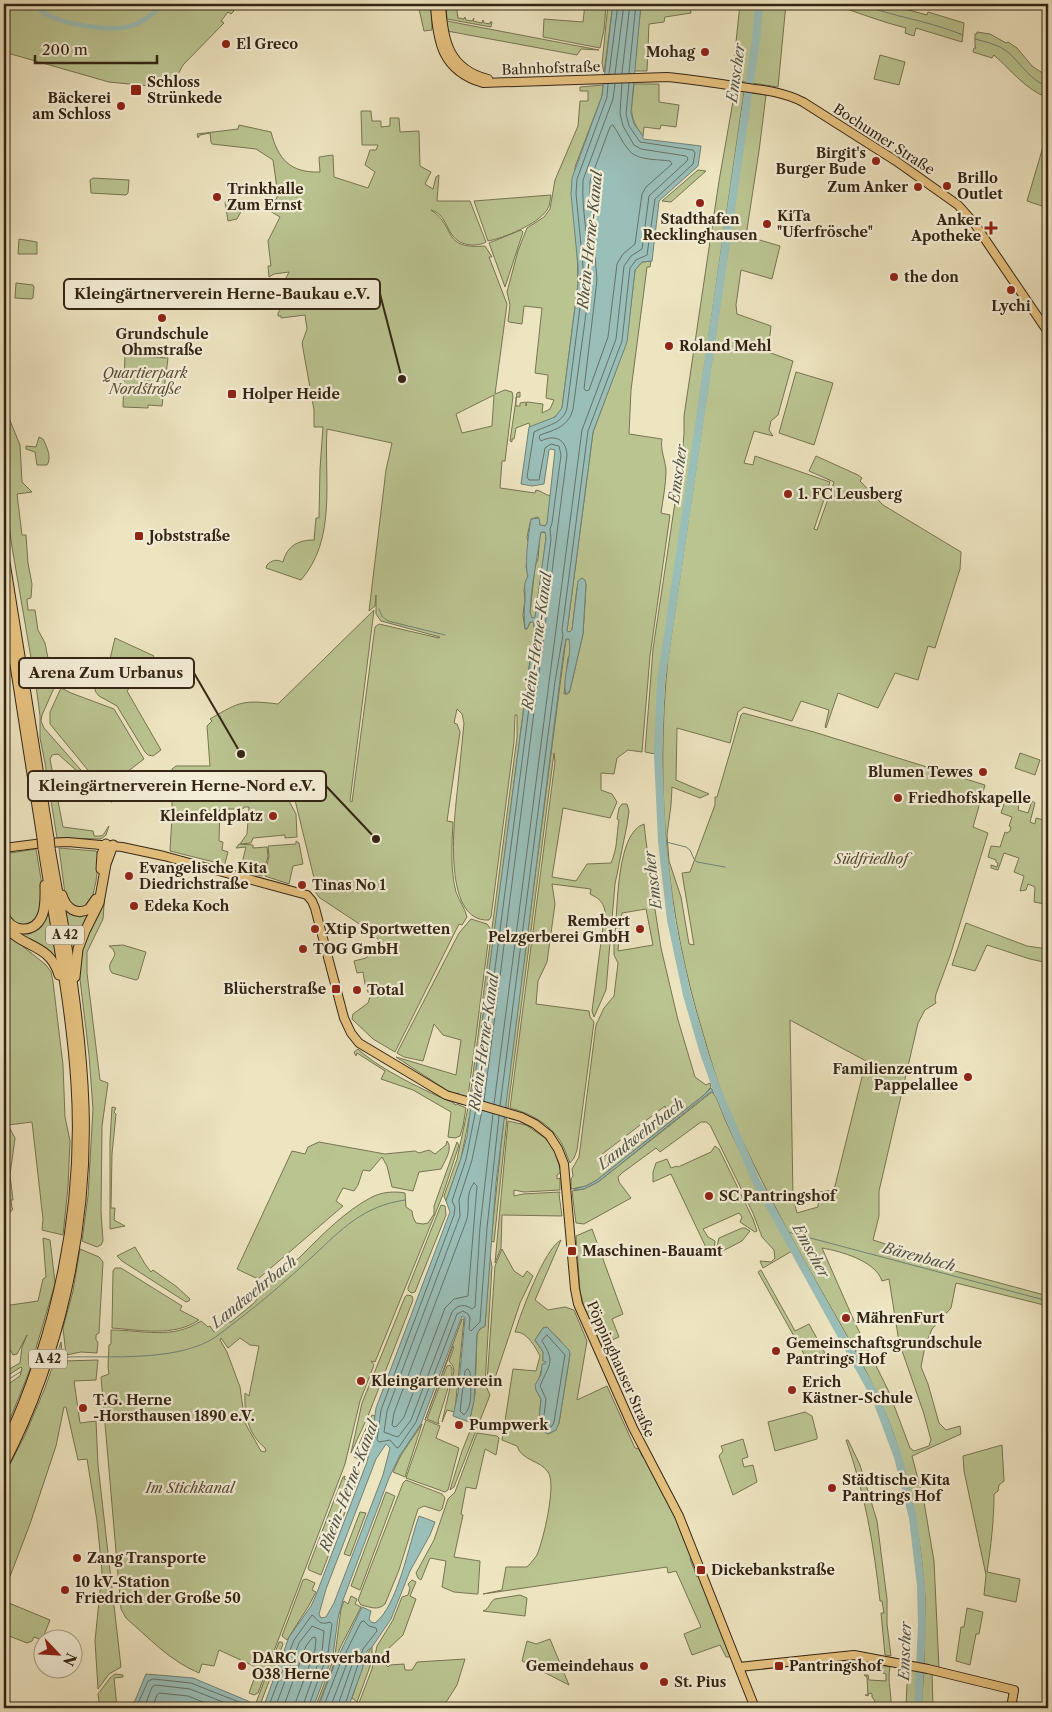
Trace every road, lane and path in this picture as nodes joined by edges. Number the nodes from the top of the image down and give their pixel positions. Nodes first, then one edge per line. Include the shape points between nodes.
1 (435, 4) edge
2 (441, 4) edge
3 (468, 74) junction
4 (640, 78) joint
5 (1048, 332) edge
6 (4, 556) edge
7 (4, 593) edge
8 (45, 838) junction
9 (109, 845) junction
10 (4, 848) edge
11 (47, 851) junction
12 (4, 915) edge
13 (4, 923) edge
14 (73, 1012) junction
15 (72, 1242) junction
16 (4, 1448) edge
17 (4, 1464) edge
18 (739, 1667) junction
19 (755, 1708) edge
20 (1011, 1708) edge

1 - 3 main road via 442,50 449,62
2 - 3 main road via 445,41 450,53
3 - 4 main road, Bahnhofstraße via 497,82
4 - 5 main road, Bochumer Straße via 688,78 757,89 788,95 808,105 958,205 974,223
6 - 8 highway, A 42
7 - 8 highway, A 42
8 - 11 highway, A 42, bridge
9 - 10 main road via 60,842
9 - 11 highway via 102,854 96,900 90,909 82,912 66,904 56,862
9 - 14 highway via 99,903 78,949 75,978 79,1005
9 - 18 main road, Pöppinghauser Straße via 164,856 310,898 347,1025 359,1042 446,1095 530,1120 555,1143 562,1157 565,1176 578,1304 633,1428 680,1516
11 - 12 highway via 42,859 44,910 38,922 29,929 19,930 10,925
11 - 14 highway, A 42
13 - 14 highway via 15,936 48,954 59,973 65,1008
14 - 15 highway, A 42 via 83,1082 84,1143 82,1193
15 - 16 highway, A 42 via 45,1344 30,1389
15 - 17 highway, A 42 via 65,1299 47,1362
18 - 19 main road, Pöppinghauser Straße
18 - 20 main road via 854,1655 1014,1690

